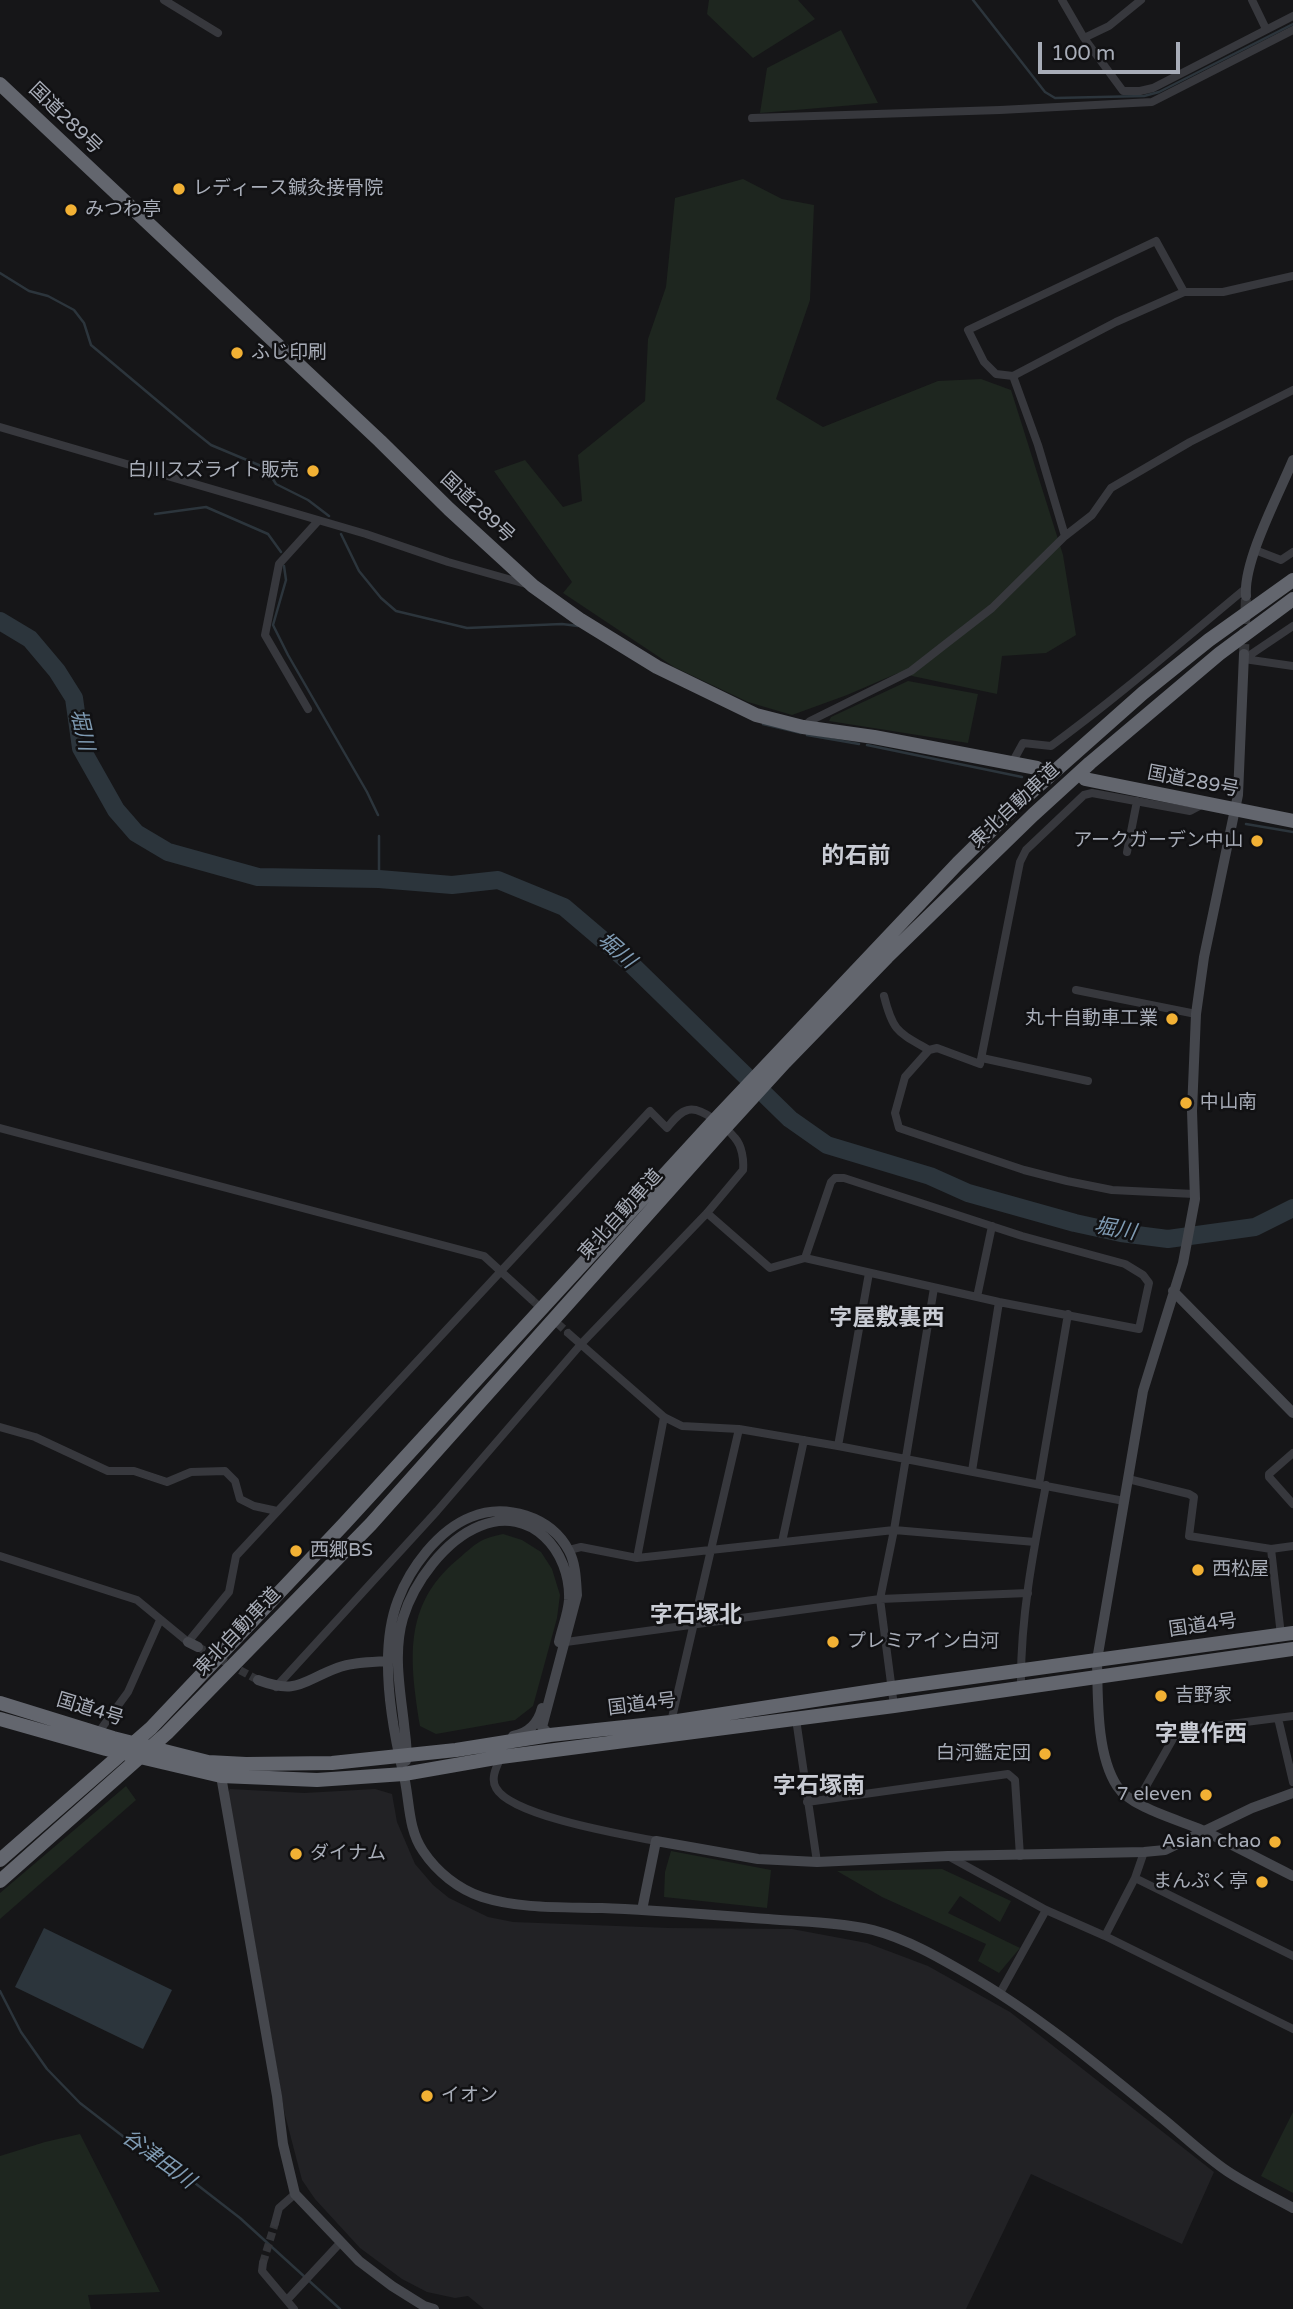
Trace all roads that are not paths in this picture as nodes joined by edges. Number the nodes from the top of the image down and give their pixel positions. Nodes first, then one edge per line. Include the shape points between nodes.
1 (164, 0) edge
2 (1062, 0) edge
3 (1141, 0) edge
4 (1252, 0) edge
5 (1293, 16) edge
6 (1266, 29) junction
7 (1293, 30) edge
8 (218, 33) dead end
9 (1084, 38) junction
10 (0, 84) edge
11 (752, 118) dead end
12 (1293, 276) edge
13 (1184, 292) junction
14 (1013, 376) junction
15 (1293, 390) edge
16 (0, 427) edge
17 (1293, 460) edge
18 (318, 521) junction
19 (1065, 536) junction
20 (1255, 550) junction
21 (1293, 552) edge
22 (1293, 580) edge
23 (533, 586) junction
24 (1246, 593) joint
25 (1293, 599) edge
26 (1293, 626) edge
27 (1244, 657) junction
28 (1293, 666) edge
29 (308, 709) dead end
30 (803, 727) junction
31 (1012, 762) junction
32 (1037, 768) dead end
33 (1085, 779) dead end
34 (1138, 801) junction
35 (1203, 804) junction
36 (1235, 810) junction
37 (1293, 821) edge
38 (1127, 852) dead end
39 (1076, 990) dead end
40 (884, 996) dead end
41 (1196, 1014) junction
42 (929, 1050) junction
43 (781, 1058) junction
44 (982, 1058) junction
45 (1088, 1081) dead end
46 (716, 1127) junction
47 (0, 1128) edge
48 (1194, 1197) junction
49 (707, 1213) junction
50 (992, 1226) junction
51 (805, 1258) junction
52 (502, 1272) junction
53 (869, 1273) junction
54 (934, 1288) junction
55 (1173, 1291) junction
56 (977, 1297) junction
57 (531, 1299) tunnel mouth
58 (999, 1303) junction
59 (1068, 1314) junction
60 (568, 1333) tunnel mouth
61 (582, 1343) junction
62 (1293, 1413) edge
63 (664, 1417) junction
64 (0, 1427) edge
65 (739, 1429) junction
66 (804, 1440) junction
67 (838, 1446) junction
68 (1293, 1453) edge
69 (905, 1459) junction
70 (972, 1471) junction
71 (1128, 1479) junction
72 (1042, 1484) junction
73 (1124, 1501) junction
74 (1293, 1504) edge
75 (277, 1511) junction
76 (894, 1530) junction
77 (782, 1542) junction
78 (1035, 1542) junction
79 (1293, 1546) edge
80 (1271, 1549) junction
81 (569, 1550) junction
82 (711, 1550) junction
83 (0, 1556) edge
84 (637, 1558) junction
85 (1028, 1593) junction
86 (880, 1599) junction
87 (160, 1620) junction
88 (693, 1626) junction
89 (1287, 1634) edge
90 (566, 1642) junction
91 (1293, 1649) edge
92 (1097, 1660) junction
93 (387, 1661) junction
94 (1021, 1670) junction
95 (1098, 1676) junction
96 (258, 1680) tunnel mouth
97 (276, 1687) junction
98 (893, 1688) junction
99 (1021, 1688) junction
100 (0, 1703) edge
101 (894, 1706) junction
102 (1293, 1716) edge
103 (796, 1718) junction
104 (1278, 1718) junction
105 (0, 1719) edge
106 (671, 1722) junction
107 (98, 1733) junction
108 (550, 1735) junction
109 (456, 1750) junction
110 (402, 1755) junction
111 (501, 1757) junction
112 (404, 1774) junction
113 (221, 1776) junction
114 (1293, 1782) edge
115 (1293, 1793) edge
116 (807, 1802) junction
117 (1137, 1802) junction
118 (1203, 1831) junction
119 (656, 1841) junction
120 (1144, 1852) junction
121 (948, 1856) junction
122 (1020, 1856) junction
123 (0, 1860) edge
124 (817, 1862) junction
125 (1293, 1876) edge
126 (1135, 1878) junction
127 (0, 1881) edge
128 (642, 1910) junction
129 (1046, 1910) junction
130 (1105, 1936) junction
131 (1293, 1956) edge
132 (1000, 1993) junction
133 (1293, 2029) edge
134 (295, 2194) junction
135 (1293, 2208) edge
136 (275, 2223) tunnel mouth
137 (340, 2243) junction
138 (263, 2263) dead end
139 (287, 2301) junction
140 (294, 2309) edge
141 (434, 2309) edge

1 - 8 street
2 - 9 street
3 - 9 street via 1109,26
4 - 6 street
5 - 6 street
6 - 9 street via 1140,91 1123,91
7 - 11 street via 1152,102
10 - 23 highway, 国道289号
12 - 13 street via 1223,292
13 - 14 street
13 - 14 street via 1157,241 968,330 984,362 996,374
14 - 19 street
15 - 19 street via 1111,488 1092,515
16 - 18 street
17 - 20 street
18 - 23 street
18 - 29 street via 279,564 265,635
19 - 30 street via 992,608 911,671
20 - 21 street via 1281,560
20 - 24 street
22 - 43 highway, 東北自動車道 via 1152,686 1029,794 958,863
23 - 30 highway, 国道289号 via 657,667 756,715
24 - 31 street via 1051,746 1023,743
25 - 43 highway, 東北自動車道 via 1219,654 1090,763
26 - 27 street
27 - 28 street
27 - 36 street
30 - 31 highway, 国道289号
31 - 32 highway, 国道289号
33 - 35 highway, 国道289号
34 - 35 street via 1190,811
34 - 38 street
34 - 44 street via 1084,795 1026,850
35 - 36 highway, 国道289号
36 - 37 highway, 国道289号
36 - 41 street
39 - 41 street
40 - 42 street via 897,1031
41 - 48 street
42 - 44 street via 937,1048 980,1064
42 - 48 street via 905,1077 895,1113 899,1128 1067,1181
43 - 46 highway, 東北自動車道
44 - 45 street
46 - 123 highway, 東北自動車道 via 151,1728
46 - 127 highway, 東北自動車道 via 380,1515 167,1734
47 - 52 street via 484,1256
48 - 55 street via 1183,1263
49 - 51 street via 770,1268
49 - 52 street via 743,1170 736,1139 704,1112 691,1108 667,1128 650,1111
49 - 61 street
50 - 51 street via 835,1178
50 - 56 street
50 - 59 street via 1125,1264 1149,1283 1139,1329
51 - 53 street
52 - 57 street
52 - 75 street
53 - 54 street
53 - 67 street
54 - 56 street
54 - 69 street
55 - 62 street
55 - 71 street via 1143,1391
56 - 58 street
58 - 59 street
58 - 70 street
59 - 72 street
60 - 61 street
61 - 63 street
61 - 97 street
63 - 65 street via 682,1426
63 - 84 street
64 - 75 street via 35,1437 108,1471 134,1471 167,1482 191,1472 225,1471 235,1481 240,1499
65 - 66 street
65 - 82 street
66 - 67 street
66 - 77 street
67 - 69 street
68 - 74 street via 1269,1477
69 - 70 street
69 - 76 street
70 - 72 street
71 - 73 street
71 - 80 street via 1194,1497 1189,1536
72 - 73 street
72 - 78 street
73 - 92 street
75 - 87 street via 236,1556 229,1592 193,1644
76 - 77 street
76 - 78 street
76 - 86 street
77 - 82 street
78 - 85 street
79 - 80 street
80 - 89 street
81 - 84 street
81 - 90 street via 577,1595
81 - 93 street via 549,1528 517,1512 485,1513 456,1525 405,1583 396,1604
82 - 84 street
82 - 88 street
83 - 87 street via 137,1600
85 - 86 street
85 - 94 street
86 - 88 street
86 - 98 street
87 - 107 street via 128,1692
88 - 90 street
88 - 106 street
89 - 92 highway, 国道4号
90 - 108 street via 542,1727
91 - 95 highway, 国道4号
92 - 94 highway, 国道4号
92 - 95 street
93 - 97 street via 338,1667 303,1684
93 - 110 street
94 - 98 highway, 国道4号
94 - 99 street
95 - 99 highway, 国道4号
95 - 117 street via 1101,1731 1109,1768 1119,1789
96 - 97 street
98 - 101 street
98 - 106 highway, 国道4号
99 - 101 highway, 国道4号
100 - 107 highway, 国道4号
101 - 103 highway, 国道4号
102 - 104 street
103 - 111 highway, 国道4号
103 - 116 street
104 - 114 street
104 - 117 street via 1183,1730 1174,1737
105 - 113 highway, 国道4号
106 - 108 highway, 国道4号
107 - 110 highway, 国道4号 via 208,1762 332,1763
108 - 109 highway, 国道4号
109 - 110 highway, 国道4号
109 - 110 street via 471,1741 518,1735 539,1718 569,1601 568,1581 558,1550 522,1524 497,1521 463,1535 443,1552 413,1593 399,1639
110 - 112 street
111 - 112 highway, 国道4号
111 - 119 street via 494,1781 506,1798 573,1825
112 - 113 highway, 国道4号 via 317,1780
112 - 128 street via 406,1801 421,1849 450,1881 480,1896 532,1906
113 - 134 street
115 - 118 street
116 - 122 street via 1008,1774 1015,1780
116 - 124 street
117 - 118 street
118 - 120 street via 1165,1850
118 - 125 street
119 - 124 street via 758,1859
119 - 128 street
120 - 122 street
120 - 126 street
121 - 122 street
121 - 124 street
121 - 129 street
126 - 130 street
126 - 131 street
128 - 132 street via 873,1930 939,1957
129 - 130 street
129 - 132 street
130 - 133 street
132 - 135 street via 1071,2044 1226,2170
134 - 136 street via 279,2208
134 - 137 street
137 - 139 street
137 - 141 street via 392,2286
138 - 139 street via 262,2270
139 - 140 street

